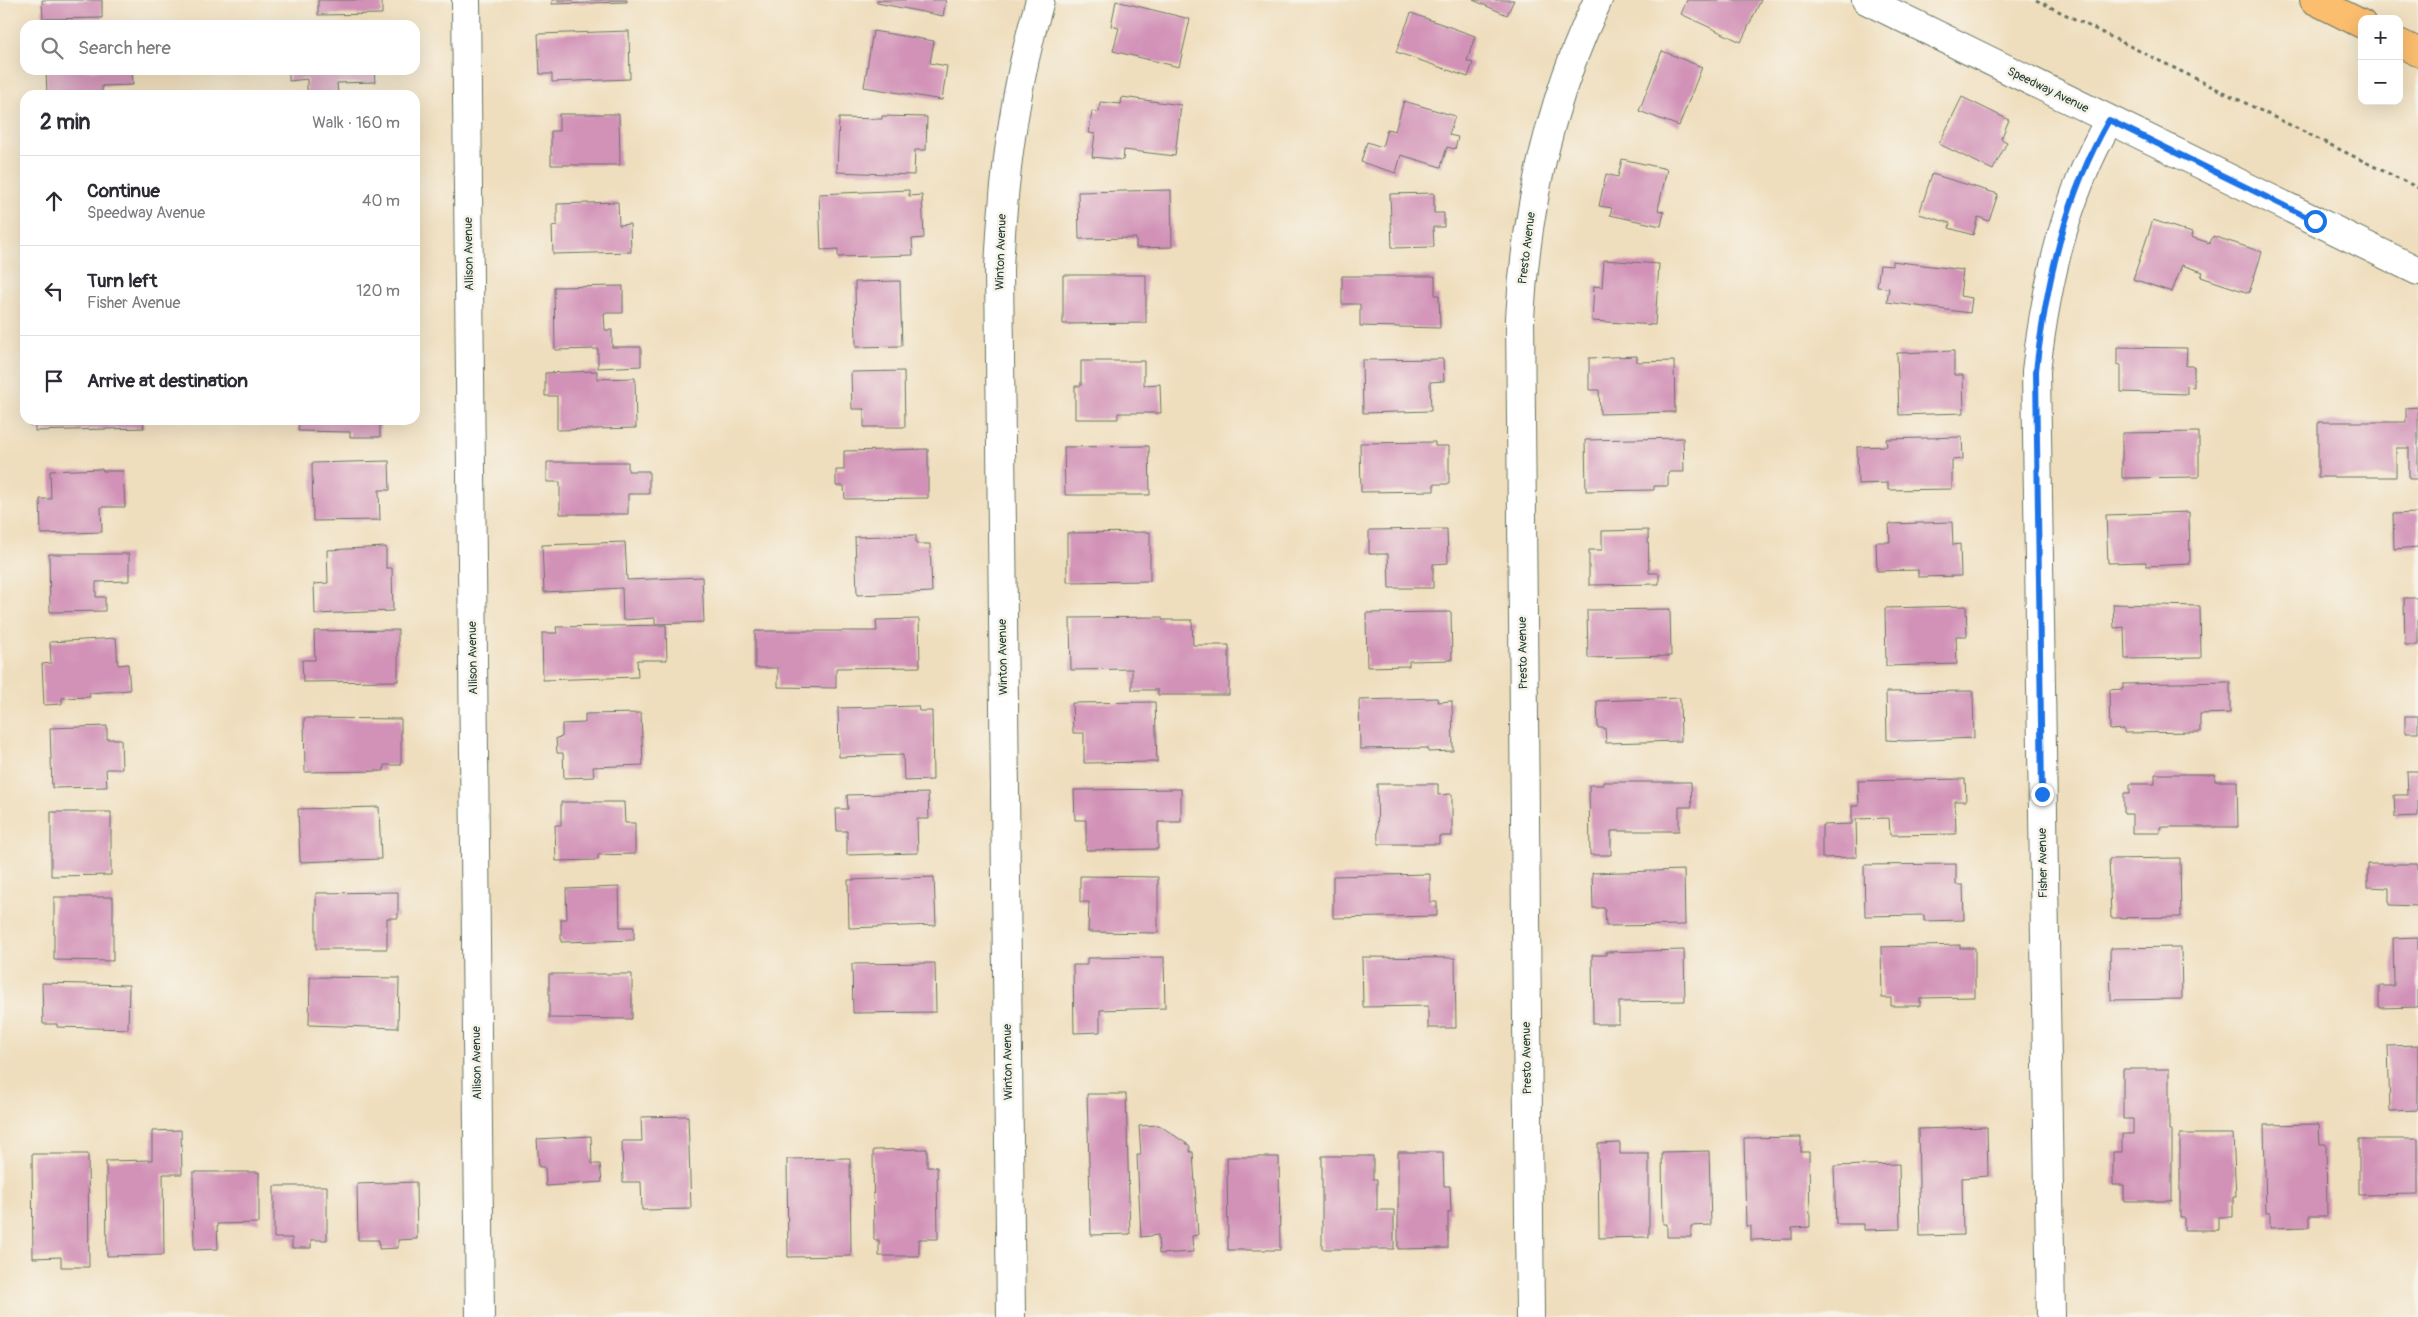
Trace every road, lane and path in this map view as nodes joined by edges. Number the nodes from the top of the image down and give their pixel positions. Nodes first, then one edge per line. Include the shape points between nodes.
1 (466, 0) edge
2 (1040, 0) edge
3 (1598, 0) edge
4 (1866, 0) edge
5 (2036, 0) edge
6 (2314, 0) edge
7 (2358, 22) edge
8 (2403, 45) edge
9 (2418, 52) edge
10 (2109, 120) junction
11 (2418, 188) edge
12 (2418, 271) edge
13 (480, 1317) edge
14 (1011, 1317) edge
15 (1530, 1317) edge
16 (2051, 1317) edge

1 - 13 street, Allison Avenue
2 - 14 street, Winton Avenue via 1024,59 1011,129 1004,179 999,269
3 - 15 street, Presto Avenue via 1570,66 1540,164 1527,234 1520,310
4 - 10 street, Speedway Avenue
5 - 11 path
6 - 7 main road
8 - 9 main road
10 - 12 street, Speedway Avenue
10 - 16 street, Fisher Avenue via 2086,167 2058,248 2042,320 2036,371

